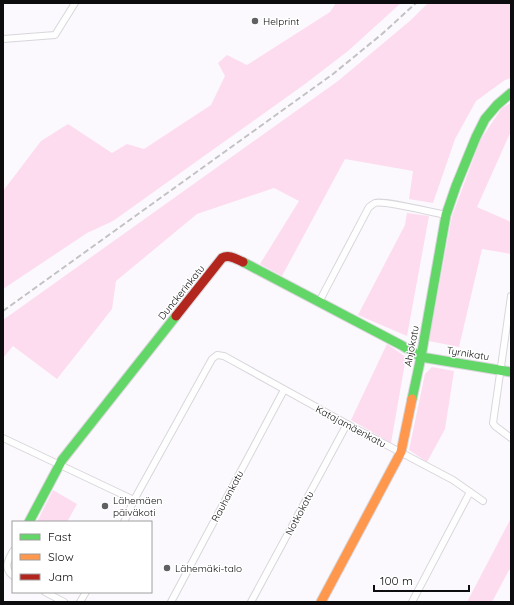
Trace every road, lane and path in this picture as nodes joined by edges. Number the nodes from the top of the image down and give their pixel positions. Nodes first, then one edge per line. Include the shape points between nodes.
1 (76, 3) edge
2 (3, 39) edge
3 (511, 93) edge
4 (446, 216) junction
5 (511, 296) edge
6 (319, 302) junction
7 (421, 357) junction
8 (501, 370) junction
9 (511, 372) edge
10 (284, 390) junction
11 (347, 424) junction
12 (3, 438) edge
13 (511, 438) edge
14 (401, 452) junction
15 (59, 464) junction
16 (470, 492) junction
17 (134, 500) junction
18 (483, 501) dead end
19 (29, 521) edge
20 (124, 521) edge
21 (12, 553) edge
22 (12, 575) edge
23 (47, 593) edge
24 (85, 593) edge
25 (64, 602) edge
26 (80, 602) edge
27 (171, 602) edge
28 (251, 602) edge
29 (321, 602) edge
30 (412, 602) edge

1 - 2 street via 55,35
3 - 4 street, Ahjokatu via 485,119
4 - 6 street via 380,202 374,203
4 - 7 street, Ahjokatu
5 - 8 street
6 - 7 street, Dunckerinkatu
6 - 15 street, Dunckerinkatu via 236,258 222,258
7 - 8 street, Tyrnikatu
7 - 14 street, Ahjokatu
8 - 9 street, Tyrnikatu
8 - 13 street via 493,423
10 - 11 street, Katajamäenkatu
10 - 17 street, Katajamäenkatu via 224,356 217,355 212,358
10 - 27 street, Rauhankatu
11 - 14 street, Katajamäenkatu
11 - 28 street, Notkokatu
12 - 15 street
14 - 16 street, Katajamäenkatu
14 - 29 street, Ahjokatu
15 - 17 street
15 - 19 street, Dunckerinkatu
16 - 18 street, Katajamäenkatu
16 - 30 street
17 - 20 street
21 - 22 street via 6,565
23 - 25 street
24 - 26 street

